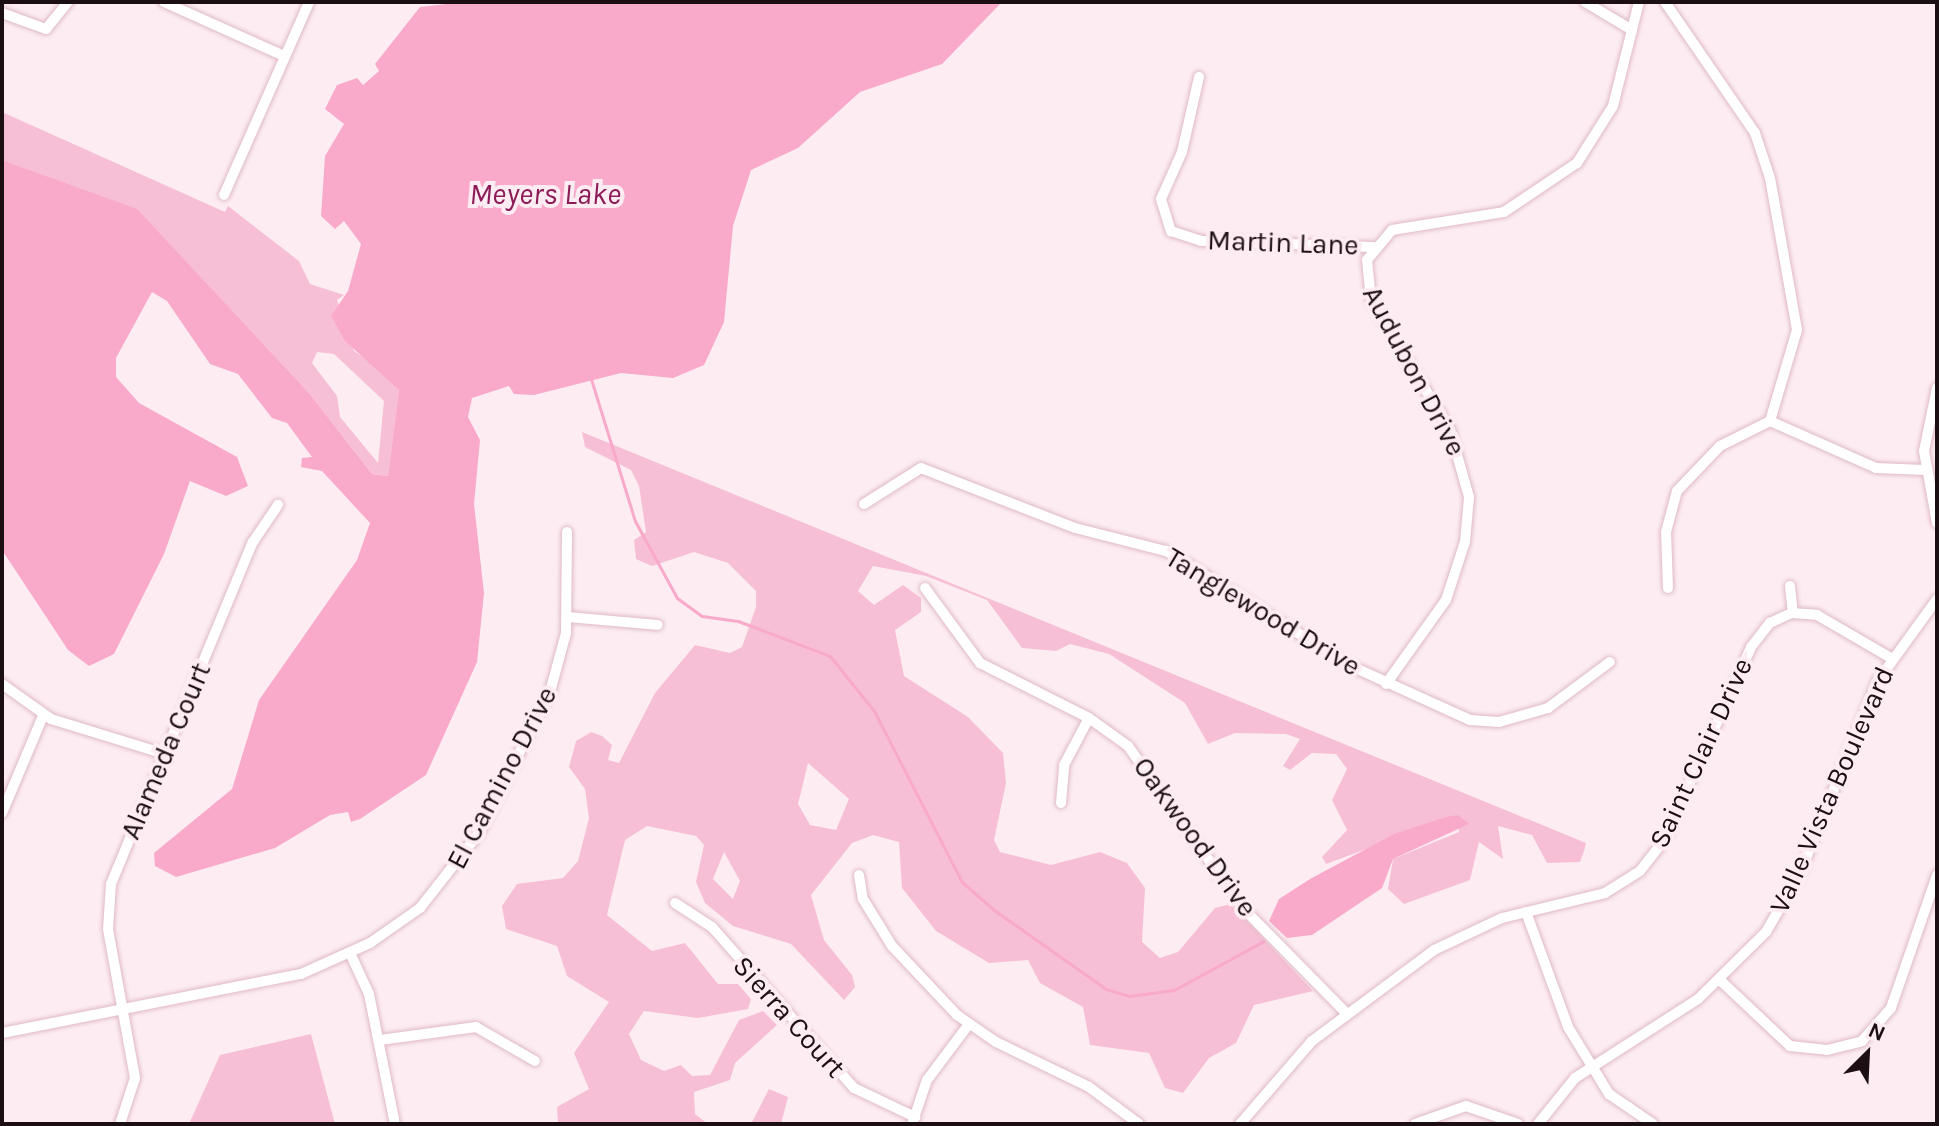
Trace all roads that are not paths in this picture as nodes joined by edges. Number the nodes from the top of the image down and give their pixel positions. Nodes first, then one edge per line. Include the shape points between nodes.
1 (68, 2) edge
2 (164, 2) edge
3 (309, 2) edge
4 (1585, 2) edge
5 (1639, 2) edge
6 (1665, 2) edge
7 (2, 13) edge
8 (1632, 30) junction
9 (284, 56) junction
10 (1199, 77) dead end
11 (224, 195) dead end
12 (1373, 247) junction
13 (1937, 388) edge
14 (1770, 421) junction
15 (1925, 470) junction
16 (864, 504) dead end
17 (278, 505) dead end
18 (1937, 523) edge
19 (567, 532) dead end
20 (1790, 586) dead end
21 (925, 588) dead end
22 (1668, 588) dead end
23 (1937, 599) edge
24 (1793, 613) junction
25 (567, 617) junction
26 (658, 625) dead end
27 (1891, 658) junction
28 (1610, 662) dead end
29 (2, 684) edge
30 (1386, 684) junction
31 (43, 716) junction
32 (1089, 718) junction
33 (165, 754) junction
34 (1061, 803) dead end
35 (2, 813) edge
36 (859, 875) dead end
37 (1937, 875) edge
38 (675, 903) dead end
39 (1526, 912) junction
40 (350, 953) junction
41 (1721, 981) junction
42 (123, 1010) junction
43 (1347, 1014) junction
44 (969, 1024) junction
45 (2, 1033) edge
46 (380, 1040) junction
47 (535, 1061) dead end
48 (1591, 1066) junction
49 (914, 1121) edge
50 (120, 1124) edge
51 (395, 1124) edge
52 (1139, 1124) edge
53 (1240, 1124) edge
54 (1415, 1124) edge
55 (1518, 1124) edge
56 (1538, 1124) edge
57 (1653, 1124) edge

1 - 7 street via 50,28
2 - 9 street
3 - 9 street
4 - 8 street
5 - 8 street, Audubon Drive
6 - 14 street via 1755,133 1770,178 1797,330
8 - 12 street, Audubon Drive via 1607,122 1570,170 1504,212 1399,227
9 - 11 street
10 - 12 street, Martin Lane via 1161,208 1171,231 1192,240
12 - 30 street, Audubon Drive via 1364,271 1368,293 1450,430 1469,497 1467,533 1446,600
13 - 15 street
14 - 15 street via 1876,468
14 - 22 street via 1720,446 1677,491 1666,532
15 - 18 street
16 - 30 street, Tanglewood Drive via 921,468 1086,531 1166,551
17 - 33 street, Alameda Court via 253,542
19 - 25 street, El Camino Drive
20 - 24 street
21 - 32 street, Oakwood Drive via 980,663
23 - 27 street, Valle Vista Boulevard
24 - 27 street via 1824,618
24 - 39 street, Saint Clair Drive via 1755,639 1649,862 1605,893
25 - 26 street
25 - 40 street, El Camino Drive via 550,692 469,850 420,908
27 - 41 street, Valle Vista Boulevard via 1783,907
28 - 30 street, Tanglewood Drive via 1548,708 1492,722 1436,709
29 - 31 street
31 - 33 street
31 - 35 street
32 - 34 street via 1064,765
32 - 43 street, Oakwood Drive via 1144,763 1243,908
33 - 42 street, Alameda Court via 108,899
36 - 44 street via 863,899 892,946
37 - 41 street via 1891,1008 1862,1041 1827,1050 1790,1046
38 - 49 street, Sierra Court via 712,927 854,1088
39 - 43 street, Saint Clair Drive via 1445,943
39 - 48 street via 1549,989
40 - 42 street, El Camino Drive via 290,978
40 - 46 street
41 - 48 street, Valle Vista Boulevard
42 - 45 street, El Camino Drive
42 - 50 street, Alameda Court via 135,1078
43 - 53 street, Saint Clair Drive via 1304,1049
44 - 49 street via 927,1080
44 - 52 street via 1089,1087
46 - 47 street via 476,1027
46 - 51 street
48 - 56 street, Valle Vista Boulevard
48 - 57 street via 1617,1102
54 - 55 street via 1466,1106

